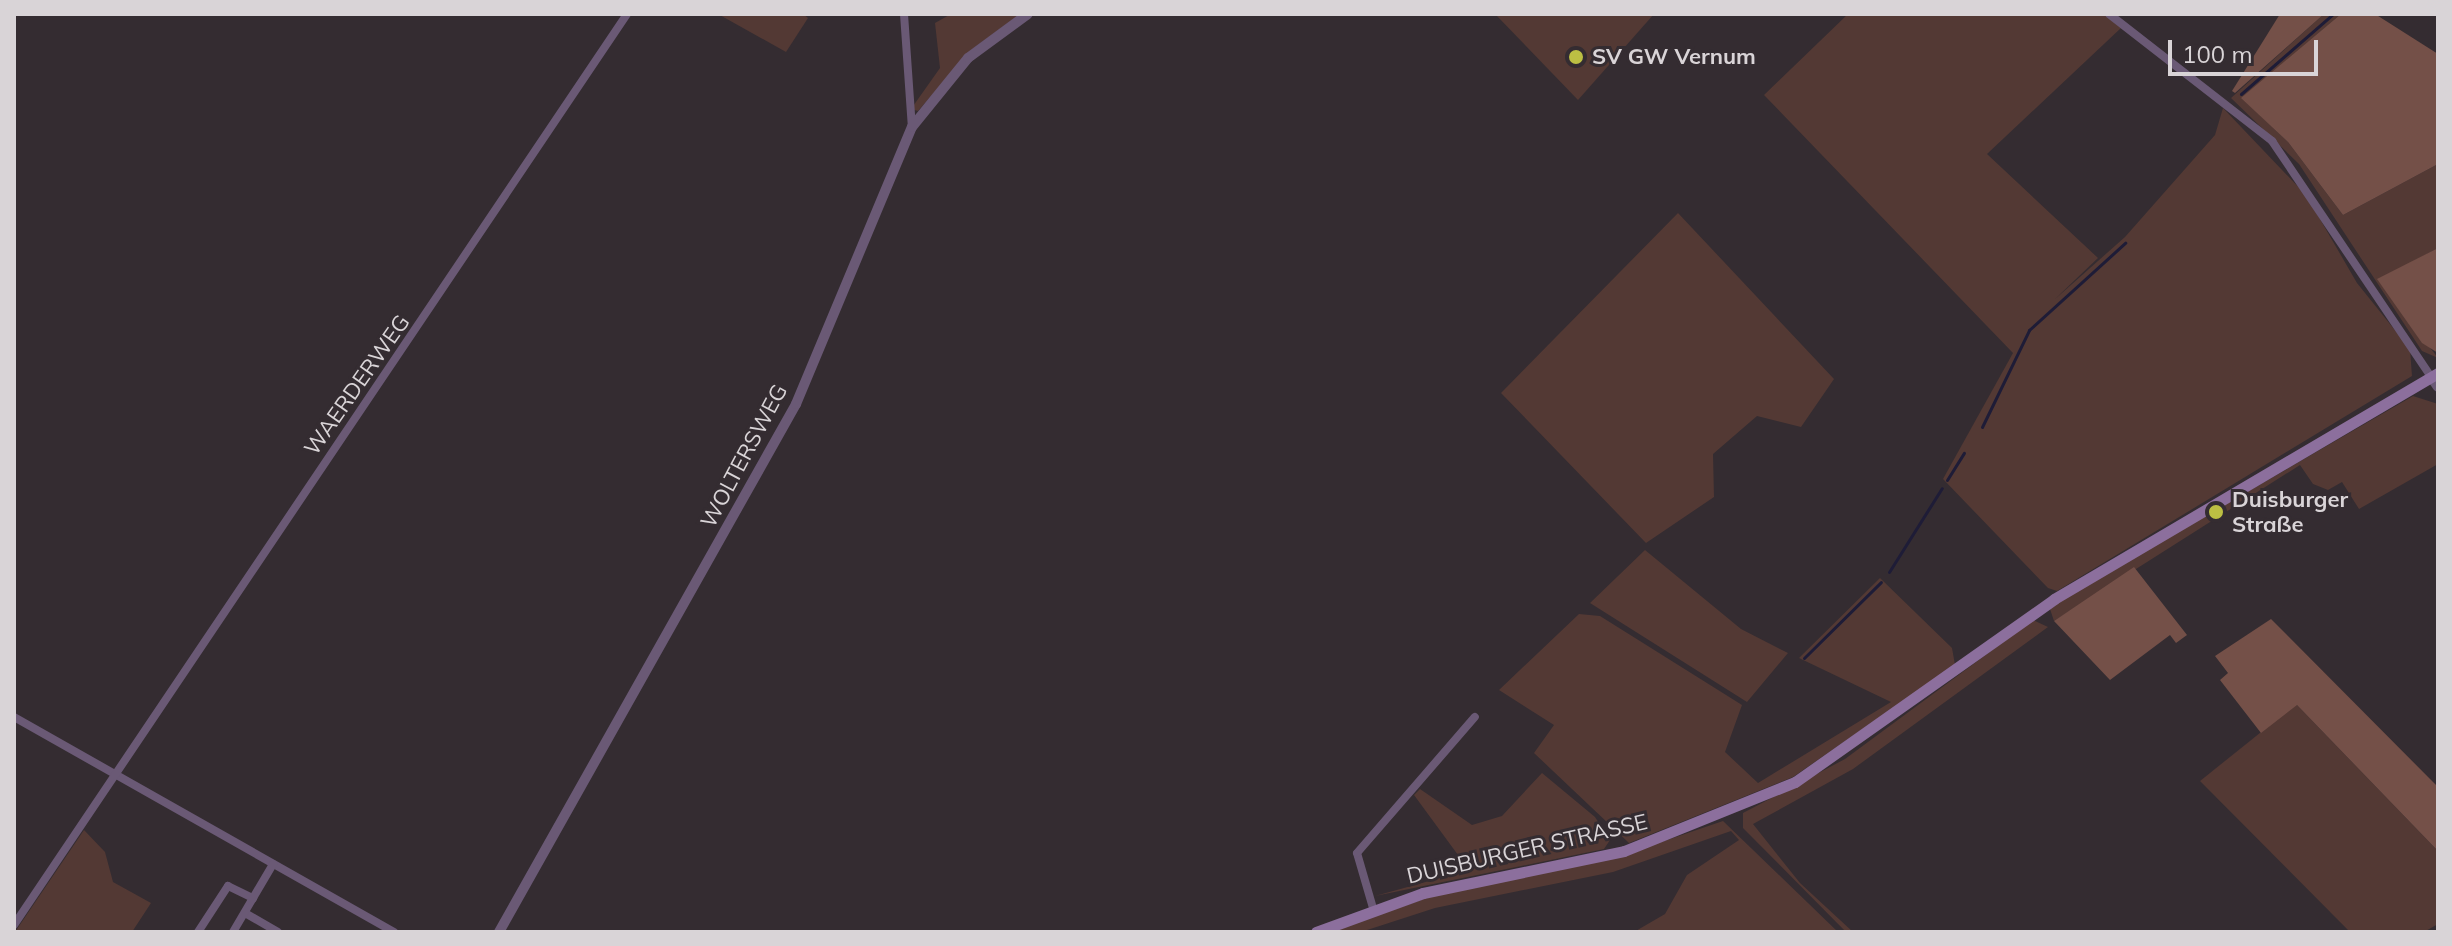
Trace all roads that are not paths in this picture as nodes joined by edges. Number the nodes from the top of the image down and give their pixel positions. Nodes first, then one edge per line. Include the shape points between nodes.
1 (627, 14) edge
2 (904, 14) edge
3 (1028, 14) edge
4 (2109, 14) edge
5 (912, 127) junction
6 (2436, 379) edge
7 (14, 717) edge
8 (1475, 717) dead end
9 (116, 775) junction
10 (273, 864) junction
11 (253, 898) junction
12 (1373, 908) junction
13 (245, 913) junction
14 (14, 925) edge
15 (198, 932) edge
16 (233, 932) edge
17 (278, 932) edge
18 (394, 932) edge
19 (499, 932) edge
20 (1316, 932) edge

1 - 9 street, WAERDERWEG
2 - 5 street
3 - 5 street, WOLTERSWEG via 968,58
4 - 6 street via 2272,141
5 - 19 street, WOLTERSWEG via 796,404
6 - 12 main road, DUISBURGER STRASSE via 2054,599 1795,782 1624,851
7 - 9 street
8 - 12 street via 1357,853
9 - 10 street
9 - 14 street, WAERDERWEG
10 - 11 street
10 - 18 street
11 - 13 street
11 - 15 street via 228,886
12 - 20 main road, DUISBURGER STRASSE
13 - 16 street
13 - 17 street

